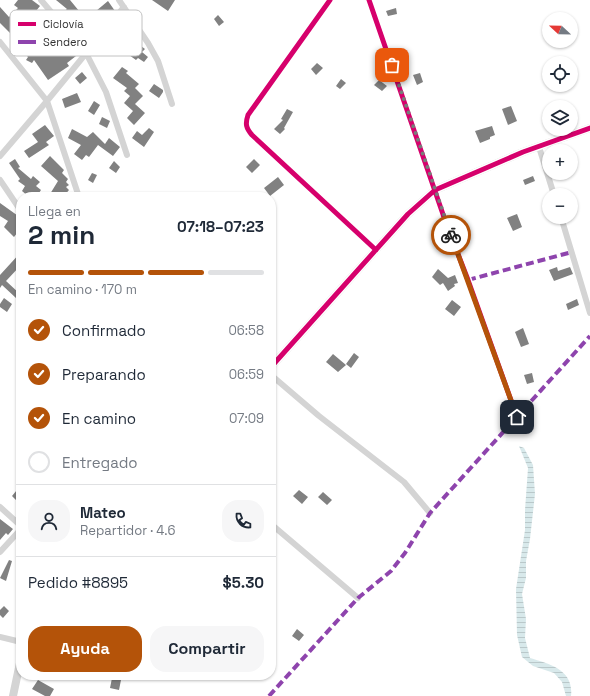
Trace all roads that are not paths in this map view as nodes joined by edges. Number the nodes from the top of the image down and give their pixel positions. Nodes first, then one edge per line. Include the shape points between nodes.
1 (41, 0) edge
2 (119, 0) edge
3 (330, 0) edge
4 (369, 0) edge
5 (124, 7) junction
6 (49, 10) edge
7 (122, 10) edge
8 (126, 10) edge
9 (142, 34) edge
10 (0, 42) edge
11 (10, 55) edge
12 (11, 56) edge
13 (84, 56) edge
14 (88, 56) edge
15 (47, 101) junction
16 (172, 104) dead end
17 (590, 128) edge
18 (539, 147) junction
19 (127, 155) dead end
20 (0, 156) edge
21 (0, 180) edge
22 (552, 188) edge
23 (435, 190) junction
24 (77, 192) edge
25 (16, 204) edge
26 (563, 224) edge
27 (376, 250) junction
28 (590, 313) edge
29 (276, 361) edge
30 (276, 379) edge
31 (517, 417) dead end
32 (0, 507) edge
33 (430, 513) dead end
34 (16, 523) edge
35 (276, 528) edge
36 (16, 534) edge
37 (0, 552) edge
38 (358, 598) dead end
39 (0, 638) edge
40 (16, 641) edge
41 (16, 680) edge
42 (13, 696) edge

1 - 6 street
2 - 5 street
3 - 27 street via 248,115 246,128
4 - 23 street
5 - 7 street
5 - 8 street
9 - 16 street via 158,61
10 - 11 street
12 - 15 street
13 - 15 street
14 - 19 street via 106,92
15 - 20 street
15 - 24 street
17 - 18 street
18 - 22 street
18 - 23 street
21 - 25 street
23 - 27 street via 408,214
23 - 31 street
26 - 28 street
27 - 29 street
30 - 33 street via 404,482
32 - 34 street
35 - 38 street
36 - 37 street
39 - 40 street
41 - 42 street

